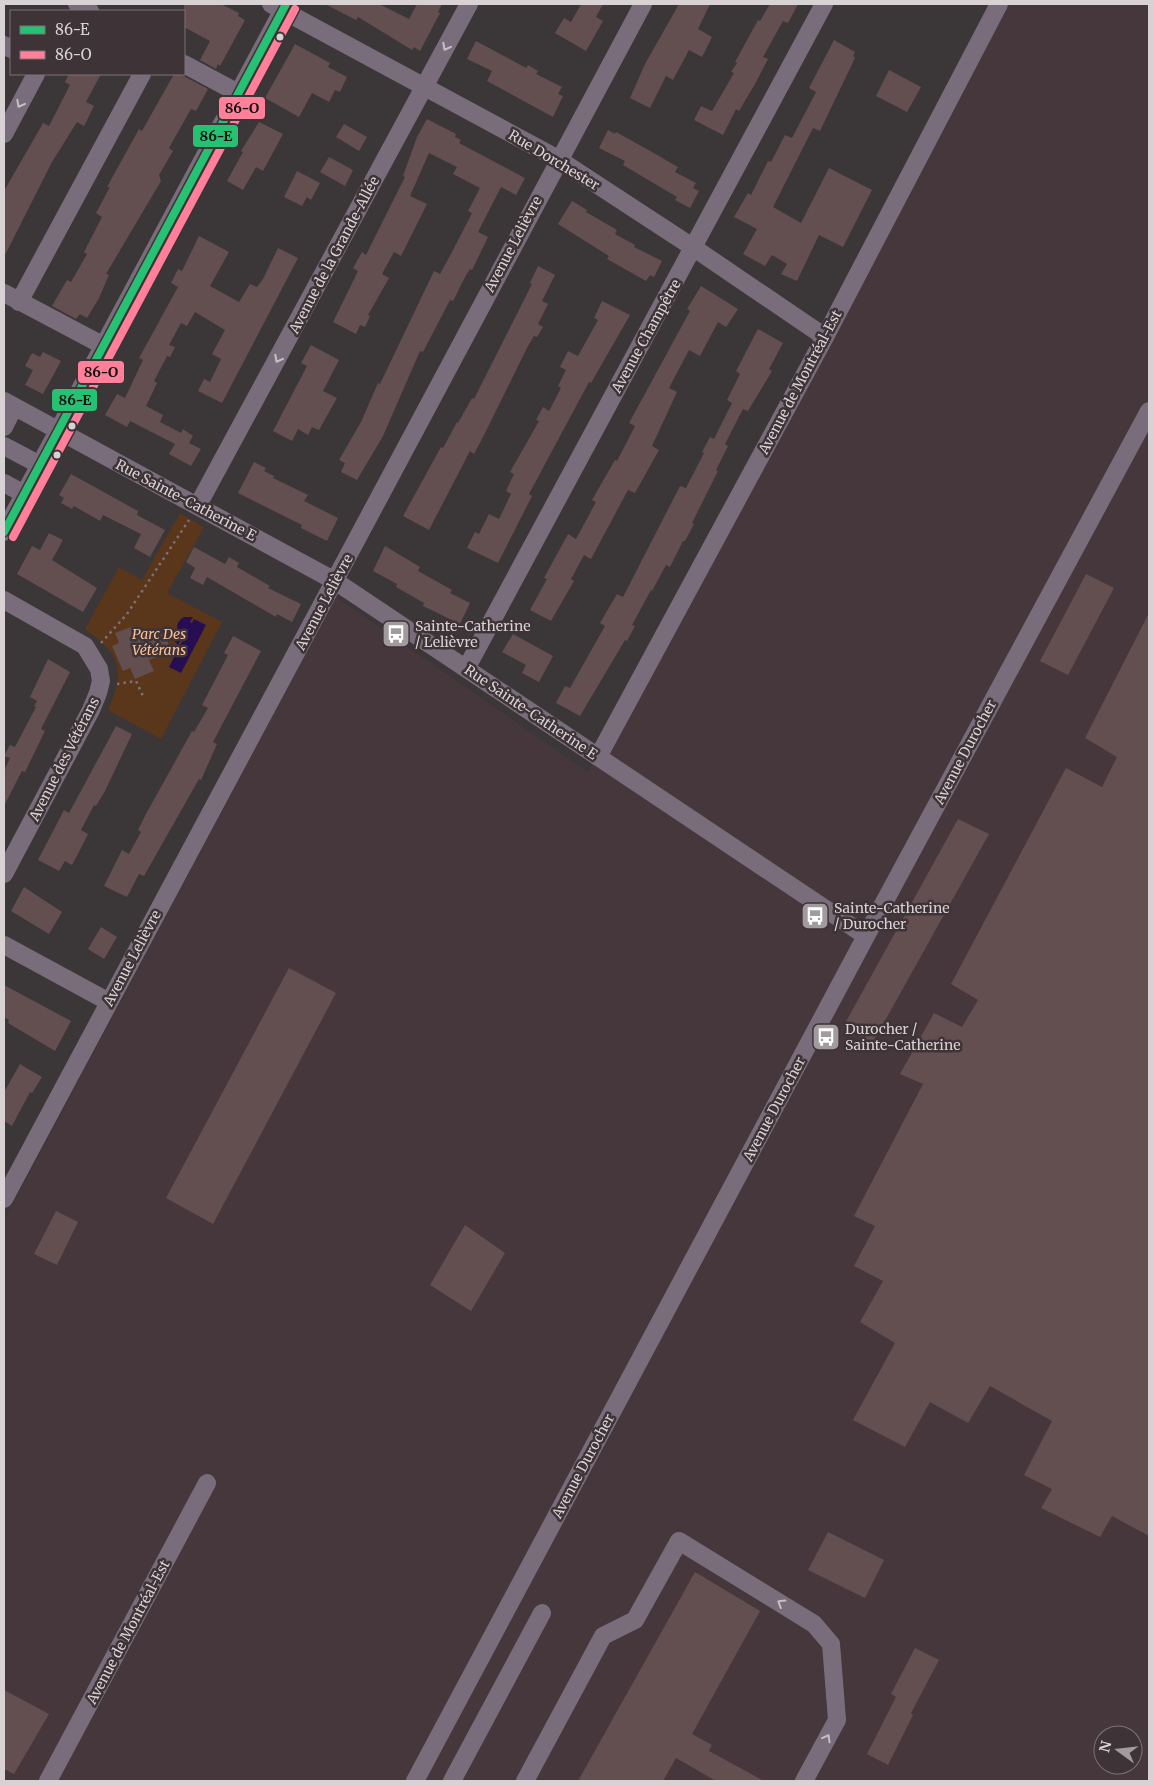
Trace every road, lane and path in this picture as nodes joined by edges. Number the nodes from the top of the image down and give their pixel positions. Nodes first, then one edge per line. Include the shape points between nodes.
1 (75, 4) edge
2 (469, 4) edge
3 (643, 4) edge
4 (824, 4) edge
5 (999, 4) edge
6 (280, 6) edge
7 (88, 10) edge
8 (185, 65) edge
9 (35, 75) edge
10 (141, 75) edge
11 (425, 86) junction
12 (238, 93) junction
13 (4, 134) edge
14 (558, 159) junction
15 (694, 248) junction
16 (4, 293) edge
17 (20, 302) junction
18 (825, 337) junction
19 (104, 346) junction
20 (9, 404) edge
21 (1149, 411) edge
22 (4, 427) edge
23 (58, 431) junction
24 (4, 446) edge
25 (40, 465) junction
26 (4, 483) edge
27 (24, 494) junction
28 (198, 506) junction
29 (4, 532) edge
30 (335, 581) junction
31 (4, 600) edge
32 (90, 652) junction
33 (467, 667) junction
34 (101, 681) junction
35 (143, 696) dead end
36 (598, 758) junction
37 (4, 874) edge
38 (866, 936) junction
39 (4, 945) edge
40 (109, 1002) junction
41 (4, 1199) edge
42 (208, 1483) dead end
43 (542, 1613) dead end
44 (48, 1781) edge
45 (415, 1781) edge
46 (452, 1781) edge
47 (525, 1781) edge
48 (804, 1781) edge

1 - 7 street
2 -> 11 street, Avenue de la Grande-Allée
3 - 14 street, Avenue Lelièvre
4 - 15 street, Avenue Champêtre
5 - 18 street, Avenue de Montréal-Est
6 - 11 street, Rue Dorchester
6 - 12 street
8 - 12 street
9 -> 13 street
10 - 17 street
11 - 14 street, Rue Dorchester
11 -> 28 street, Avenue de la Grande-Allée
12 - 19 street
14 - 15 street, Rue Dorchester
14 - 30 street, Avenue Lelièvre
15 - 18 street, Rue Dorchester
15 - 33 street, Avenue Champêtre
16 - 17 street
17 - 19 street
18 - 36 street, Avenue de Montréal-Est
19 - 23 street
20 - 22 street
20 - 23 street, Rue Sainte-Catherine E
21 - 38 street, Avenue Durocher
23 - 25 street
23 - 28 street, Rue Sainte-Catherine E
24 - 25 street
25 - 27 street
26 - 27 street
27 - 29 street
28 - 30 street, Rue Sainte-Catherine E
28 - 32 path via 127,614 108,638
30 - 33 street, Rue Sainte-Catherine E
30 - 40 street, Avenue Lelièvre
31 - 32 street, Avenue des Vétérans via 86,646
32 - 34 street, Avenue des Vétérans
33 - 36 street, Rue Sainte-Catherine E
34 - 35 path via 121,685 136,681
34 - 37 street, Avenue des Vétérans via 91,710
36 - 38 street, Rue Sainte-Catherine E
38 - 45 street, Avenue Durocher
39 - 40 street
40 - 41 street, Avenue Lelièvre
42 - 44 street, Avenue de Montréal-Est
43 - 46 street
48 -> 47 street via 837,1720 831,1644 814,1624 679,1541 635,1620 603,1636

